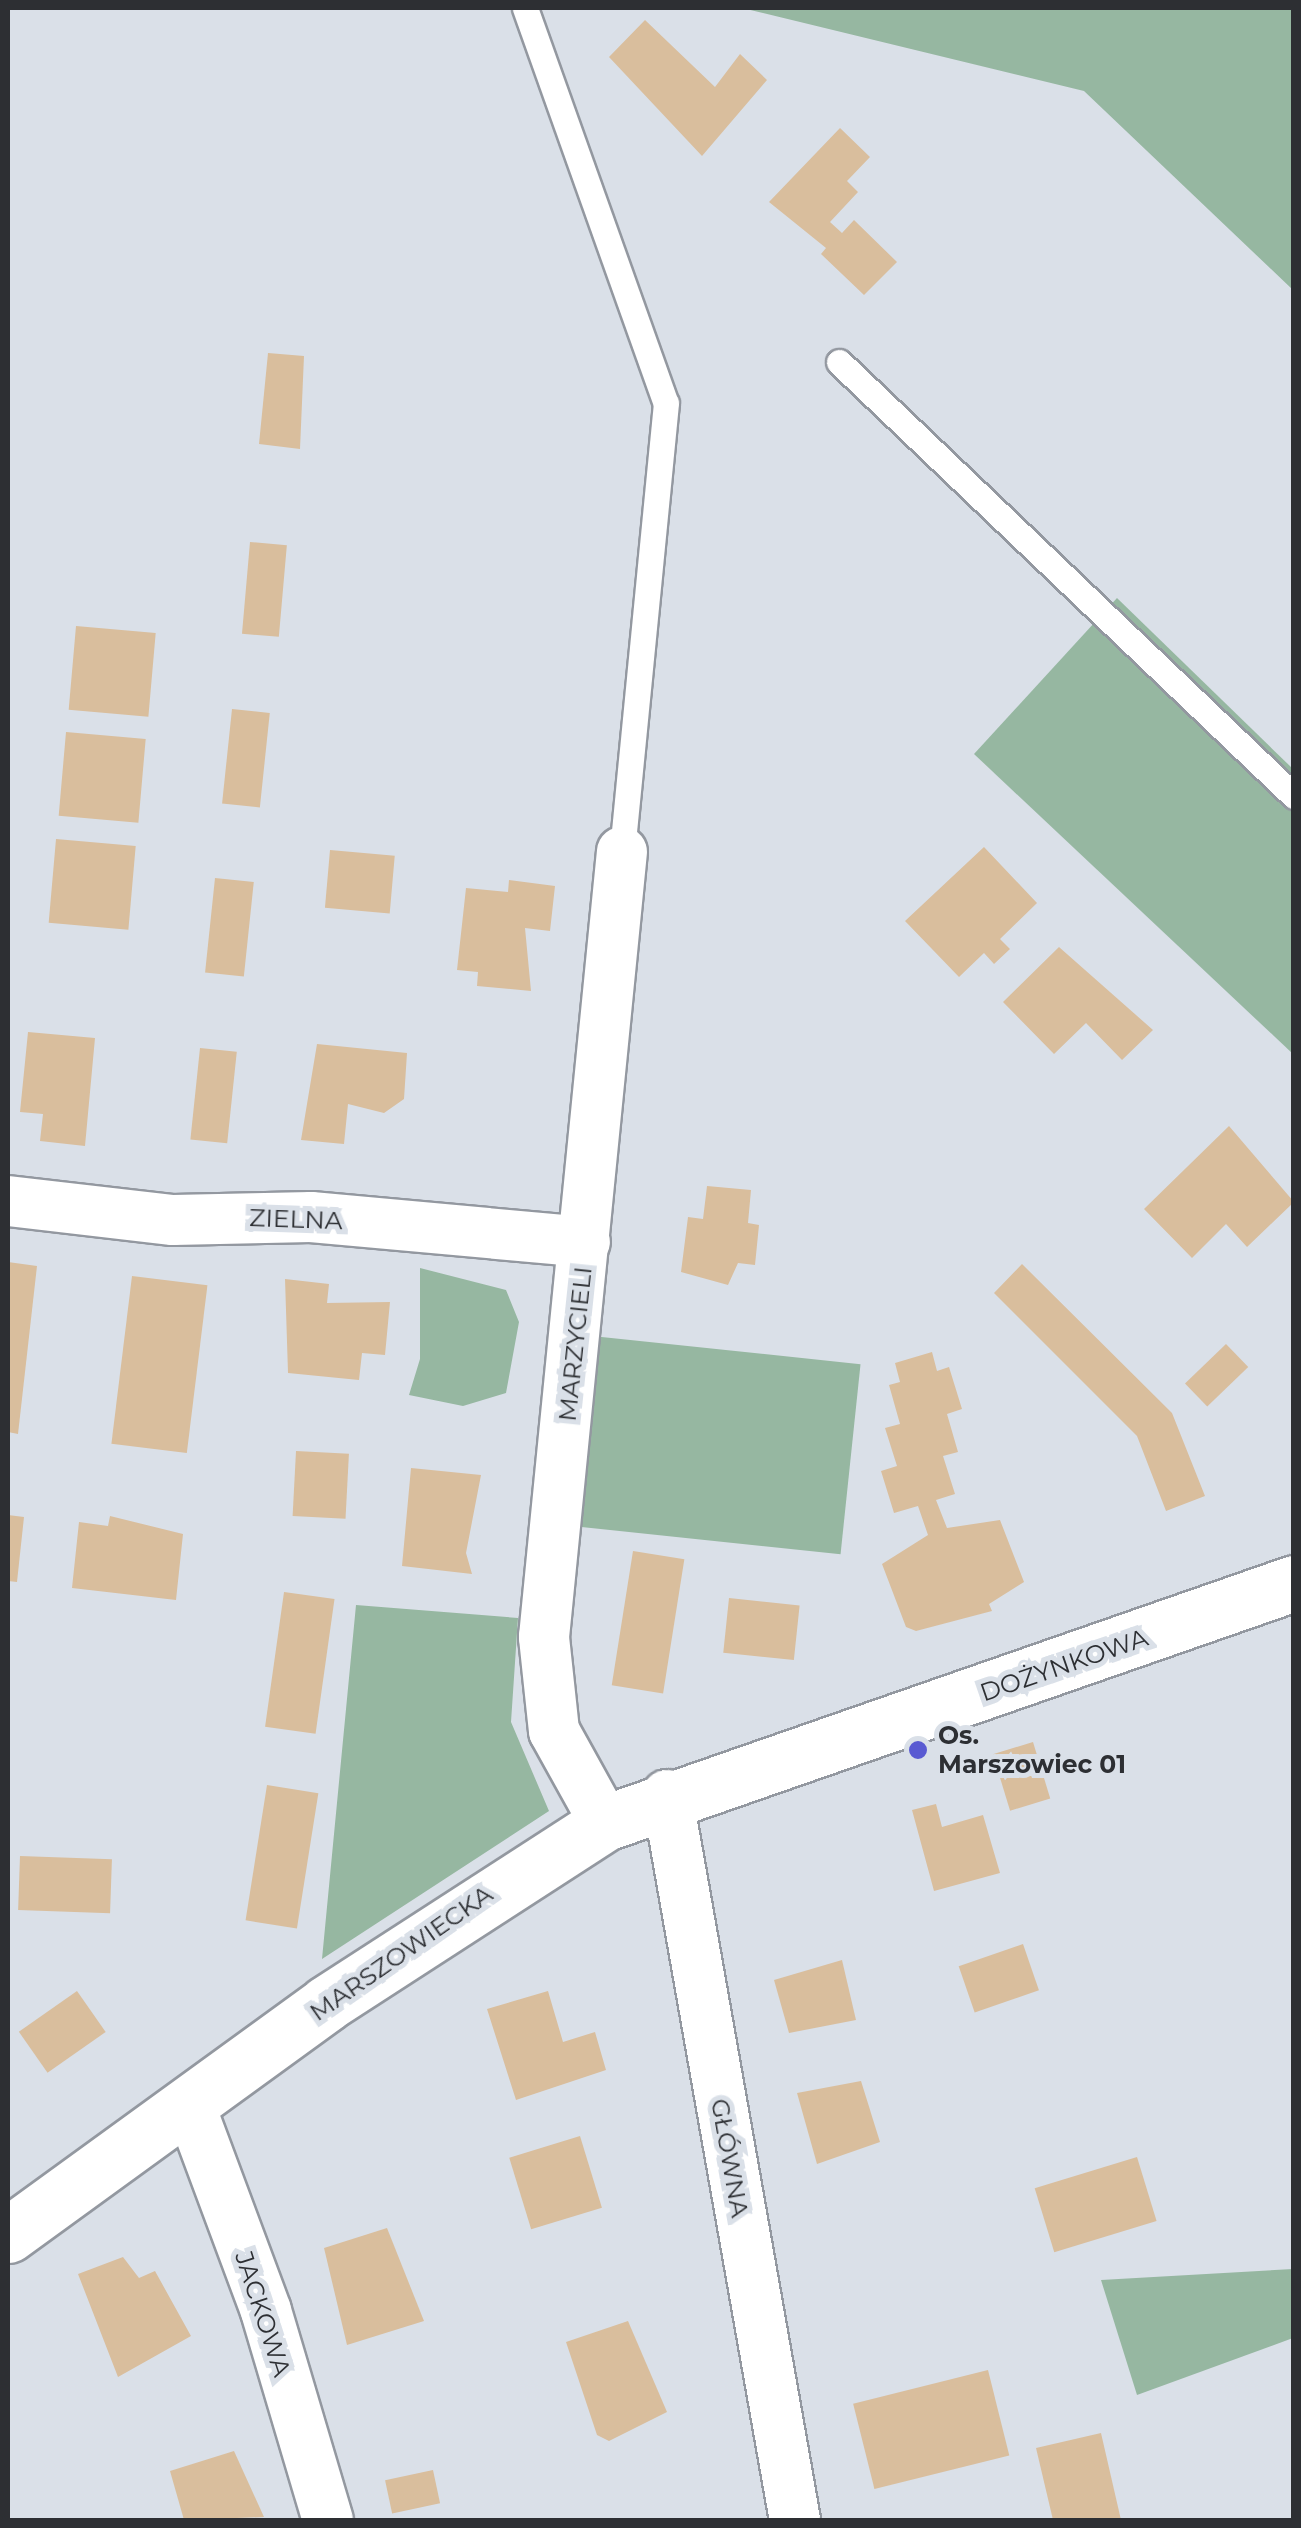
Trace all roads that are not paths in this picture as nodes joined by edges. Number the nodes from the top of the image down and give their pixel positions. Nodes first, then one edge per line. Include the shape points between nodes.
1 (525, 8) edge
2 (839, 362) dead end
3 (1294, 796) edge
4 (622, 852) joint
5 (8, 1201) edge
6 (585, 1242) junction
7 (1294, 1583) edge
8 (833, 1742) joint
9 (668, 1795) junction
10 (605, 1823) junction
11 (191, 2109) junction
12 (8, 2235) edge
13 (328, 2520) edge
14 (795, 2520) edge

1 - 4 lane via 666,404
2 - 3 lane
4 - 6 street, MARZYCIELI
5 - 6 street, ZIELNA via 173,1220 311,1217
6 - 10 street, MARZYCIELI via 544,1637 554,1731
7 - 8 street, DOŻYNKOWA
8 - 9 street, MARSZOWIECKA
9 - 10 street, MARSZOWIECKA
9 - 14 street, GŁÓWNA
10 - 11 street, MARSZOWIECKA via 327,2003
11 - 12 street, MARSZOWIECKA
11 - 13 street, JACKOWA via 266,2311

